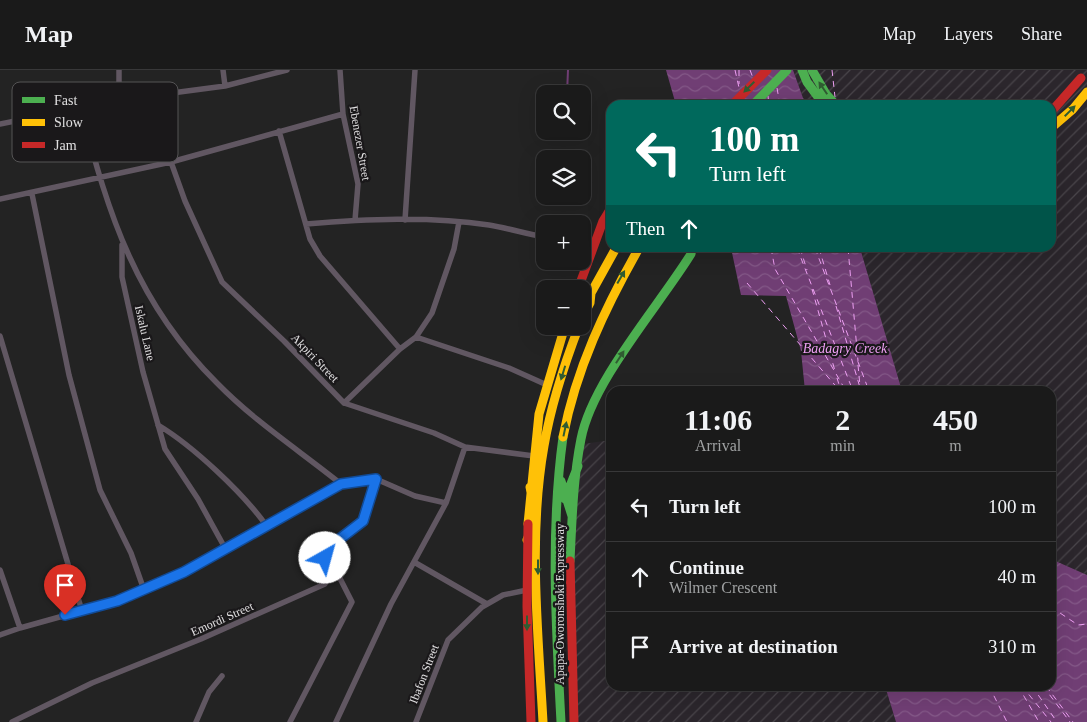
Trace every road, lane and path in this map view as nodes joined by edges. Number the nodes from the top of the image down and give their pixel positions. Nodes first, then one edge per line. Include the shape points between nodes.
1 (223, 70) edge
2 (285, 70) edge
3 (340, 70) edge
4 (415, 70) edge
5 (767, 70) edge
6 (787, 70) edge
7 (802, 70) edge
8 (812, 70) edge
9 (1081, 78) dead end
10 (225, 86) junction
11 (178, 92) edge
12 (1087, 92) edge
13 (737, 100) edge
14 (758, 100) edge
15 (820, 100) edge
16 (831, 100) edge
17 (1056, 106) edge
18 (343, 114) junction
19 (1056, 124) edge
20 (279, 130) junction
21 (178, 160) edge
22 (94, 162) edge
23 (171, 162) joint
24 (99, 180) junction
25 (32, 194) junction
26 (0, 199) edge
27 (606, 216) edge
28 (355, 220) junction
29 (406, 220) junction
30 (459, 222) junction
31 (306, 224) junction
32 (536, 235) edge
33 (591, 243) edge
34 (122, 244) junction
35 (614, 252) edge
36 (637, 252) edge
37 (691, 252) edge
38 (591, 298) edge
39 (562, 335) edge
40 (576, 335) edge
41 (0, 336) edge
42 (416, 337) junction
43 (400, 349) junction
44 (547, 385) junction
45 (344, 403) junction
46 (158, 425) junction
47 (465, 447) junction
48 (534, 456) junction
49 (560, 461) junction
50 (578, 466) junction
51 (376, 479) junction
52 (341, 484) junction
53 (530, 487) junction
54 (540, 491) junction
55 (566, 497) junction
56 (446, 503) junction
57 (572, 516) junction
58 (536, 518) junction
59 (556, 518) junction
60 (266, 525) junction
61 (538, 539) junction
62 (527, 540) junction
63 (225, 548) junction
64 (326, 551) junction
65 (414, 562) junction
66 (0, 570) edge
67 (144, 590) junction
68 (527, 590) junction
69 (487, 604) junction
70 (82, 611) junction
71 (20, 628) junction
72 (0, 636) edge
73 (222, 676) dead end
74 (12, 722) edge
75 (196, 722) edge
76 (290, 722) edge
77 (336, 722) edge
78 (416, 722) edge
79 (531, 722) edge
80 (543, 722) edge
81 (561, 722) edge
82 (574, 722) edge

1 - 10 street
2 - 10 street
3 - 18 street, Ebenezer Street
4 - 29 street
5 -> 13 main road
6 - 14 main road
7 - 15 main road
16 -> 8 main road
9 - 17 main road
10 - 11 street
19 -> 12 main road
18 - 20 street
18 - 28 street, Ebenezer Street via 358,184
20 - 21 street
20 - 31 street
22 - 24 street
23 - 24 street
23 - 45 street, Akpiri Street via 222,282
24 - 25 street
24 - 34 street
25 - 26 street
25 - 67 street via 69,375 100,490 131,553
27 - 33 main road
28 - 29 street
28 - 31 street
29 - 30 street
30 - 32 street
30 - 42 street via 454,249 432,313
31 - 43 street via 320,256
34 - 46 street, Iskalu Lane via 122,277
34 - 52 street via 160,316 218,384
35 - 38 main road via 593,288
49 -> 36 main road, Apapa-Oworonshoki Expressway via 573,393 588,349
50 -> 37 main road, Apapa-Oworonshoki Expressway via 582,438 611,371
39 - 44 main road
40 -> 54 main road, Apapa-Oworonshoki Expressway via 550,417 541,464
41 - 70 street
42 - 43 street
42 - 44 street via 510,368
43 - 45 street
44 - 48 main road
45 - 47 street, Akpiri Street
46 - 60 street via 178,436 246,501
46 - 63 street, Iskalu Lane via 167,454
47 - 48 street, Akpiri Street
47 - 56 street
48 - 53 main road
49 - 55 main road via 560,480
49 - 59 main road, Apapa-Oworonshoki Expressway
50 - 55 main road
50 - 57 main road, Apapa-Oworonshoki Expressway
51 - 52 street
51 - 56 street via 415,496
51 - 64 street via 363,521
52 - 60 street
53 - 58 main road
53 - 62 main road
54 - 58 main road
54 - 61 main road, Apapa-Oworonshoki Expressway
55 - 57 main road
55 - 59 main road
56 - 65 street
57 - 82 main road, Apapa-Oworonshoki Expressway
58 - 61 main road
58 - 62 main road
59 - 81 main road, Apapa-Oworonshoki Expressway
60 - 63 street
61 -> 80 main road, Apapa-Oworonshoki Expressway
62 - 68 main road
63 - 67 street
64 - 74 street, Emordi Street via 328,577 325,584 92,683
64 - 76 street via 352,602
65 - 69 street
65 - 77 street
66 - 71 street
67 - 70 street
68 - 69 street, Ibafon Street via 508,593
68 -> 79 main road
69 - 78 street, Ibafon Street via 448,640
70 - 71 street
71 - 72 street
73 - 75 street via 209,692

